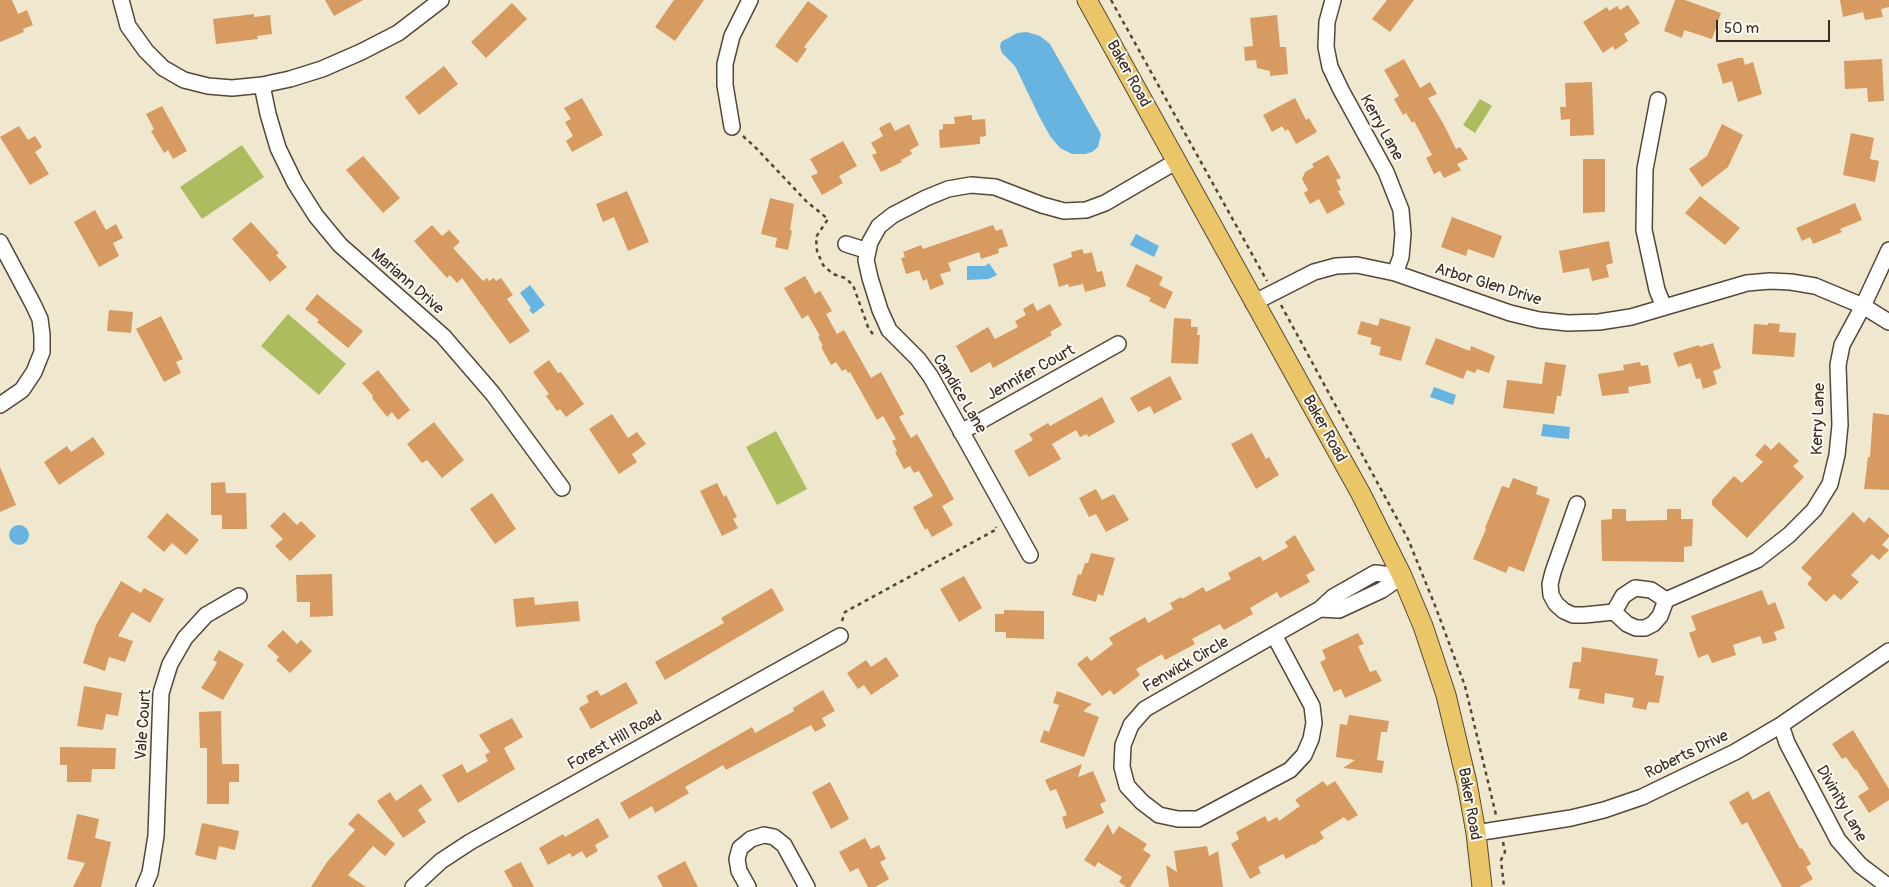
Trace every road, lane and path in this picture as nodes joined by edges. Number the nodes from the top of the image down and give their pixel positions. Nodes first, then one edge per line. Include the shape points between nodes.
1 (120, 0) edge
2 (441, 0) edge
3 (750, 0) edge
4 (1088, 0) edge
5 (1333, 0) edge
6 (262, 85) junction
7 (1658, 100) dead end
8 (732, 127) joint
9 (1176, 161) junction
10 (0, 242) edge
11 (846, 244) dead end
12 (1889, 250) edge
13 (868, 251) junction
14 (1395, 273) junction
15 (1254, 302) junction
16 (1864, 306) junction
17 (1664, 307) junction
18 (1889, 322) edge
19 (877, 340) dead end
20 (1118, 344) dead end
21 (0, 406) edge
22 (961, 432) junction
23 (562, 488) dead end
24 (1577, 504) dead end
25 (992, 520) dead end
26 (1030, 555) dead end
27 (1402, 576) junction
28 (239, 596) dead end
29 (1666, 600) junction
30 (1614, 612) junction
31 (1274, 635) junction
32 (840, 636) joint
33 (1889, 651) edge
34 (1781, 725) junction
35 (1476, 833) junction
36 (144, 887) edge
37 (413, 887) edge
38 (748, 887) edge
39 (807, 887) edge
40 (1482, 887) edge
41 (1889, 887) edge

1 - 6 street via 128,26 163,68 184,80 208,86
2 - 6 street via 398,33 361,52 322,69
3 - 8 street via 732,36 724,64 724,85
4 - 9 main road, Baker Road
5 - 14 street, Kerry Lane via 1326,30 1330,67 1386,172 1401,210 1403,234
6 - 23 street, Mariann Drive via 278,148 316,216 340,245 443,336 494,394
7 - 17 street via 1645,169 1644,230 1657,290
8 - 19 path via 828,220 816,237 816,251 823,265 852,285 868,327
9 - 13 street, Candice Lane via 1086,210 1064,211 995,187 971,185 948,189 893,215 879,226
9 - 15 main road, Baker Road
10 - 21 street via 40,319 42,335 42,352 34,372 22,390
11 - 13 street
12 - 16 street, Kerry Lane
13 - 22 street, Candice Lane via 866,260 870,278 889,330 931,377
14 - 15 street, Arbor Glen Drive via 1357,265 1336,266 1314,272
14 - 17 street, Arbor Glen Drive via 1539,320 1599,322 1632,317
15 - 27 main road, Baker Road via 1361,494
16 - 17 street, Arbor Glen Drive via 1816,286 1770,281 1746,283
16 - 18 street, Arbor Glen Drive
16 - 29 street, Kerry Lane via 1845,339 1840,355 1837,455 1830,484 1814,510 1757,560
20 - 22 street, Jennifer Court
22 - 26 street, Candice Lane
24 - 30 street via 1553,572 1551,595 1556,604 1572,615
25 - 32 path via 997,529 845,612
27 - 31 street, Fenwick Circle via 1375,573
27 - 35 main road, Baker Road via 1446,695
28 - 36 street, Vale Court via 206,615 185,638 170,664 161,693 156,836 150,873
29 - 30 street via 1651,590 1635,588 1623,596
29 - 30 street via 1660,616 1645,628 1627,624
31 - 31 street, Fenwick Circle via 1145,709 1131,725 1123,745 1122,767 1128,786 1159,815 1198,819 1290,770 1304,755 1314,724 1312,706
32 - 37 street, Forest Hill Road via 470,842 441,861
33 - 34 street, Roberts Drive
34 - 35 street, Roberts Drive via 1685,777 1604,810
34 - 41 street, Divinity Lane via 1787,743 1838,840 1860,865
35 - 40 main road, Baker Road
38 - 39 street via 737,859 740,848 751,839 764,835 784,845

